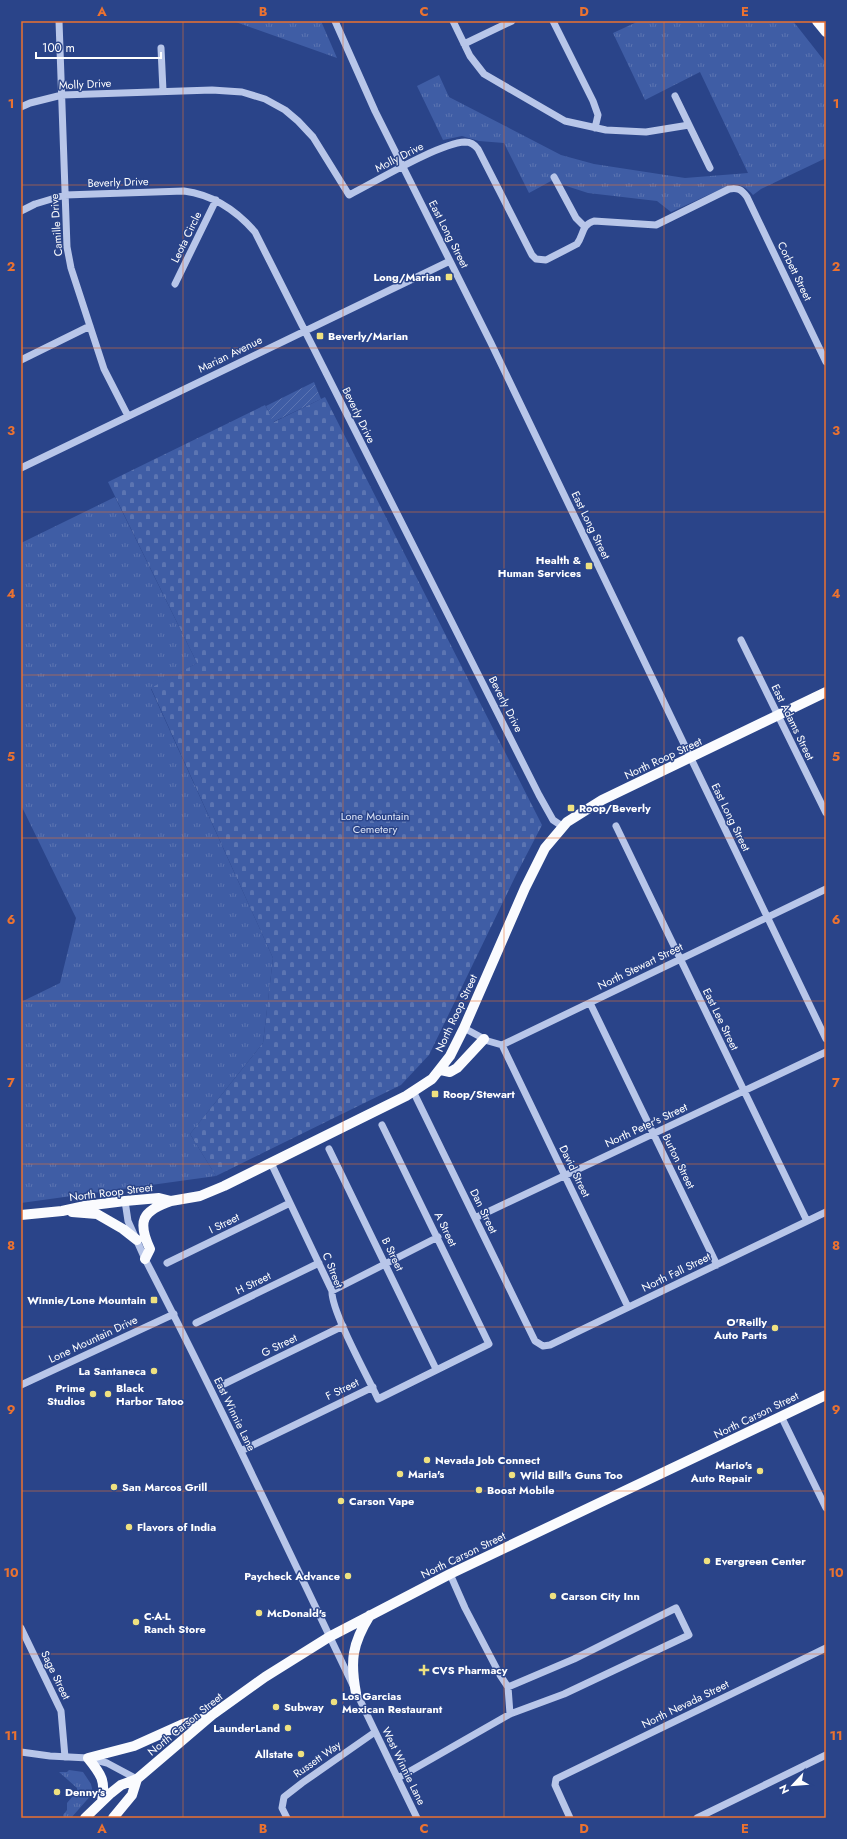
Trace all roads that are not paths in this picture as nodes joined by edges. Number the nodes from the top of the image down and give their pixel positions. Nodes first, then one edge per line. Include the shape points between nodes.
1 (58, 21) edge
2 (335, 21) edge
3 (453, 21) edge
4 (512, 21) edge
5 (553, 21) edge
6 (817, 21) edge
7 (826, 32) edge
8 (464, 44) junction
9 (160, 48) dead end
10 (163, 91) junction
11 (62, 95) junction
12 (675, 96) dead end
13 (21, 107) edge
14 (689, 124) junction
15 (595, 128) junction
16 (403, 167) junction
17 (710, 168) dead end
18 (554, 177) dead end
19 (65, 195) junction
20 (216, 200) junction
21 (21, 211) edge
22 (584, 226) junction
23 (450, 261) junction
24 (175, 284) dead end
25 (90, 326) junction
26 (305, 330) junction
27 (21, 360) edge
28 (826, 362) edge
29 (128, 416) junction
30 (21, 468) edge
31 (741, 640) dead end
32 (826, 692) edge
33 (778, 715) junction
34 (690, 758) junction
35 (826, 813) edge
36 (562, 826) junction
37 (616, 826) dead end
38 (826, 889) edge
39 (768, 917) junction
40 (680, 959) junction
41 (590, 1003) junction
42 (464, 1028) junction
43 (484, 1039) junction
44 (826, 1039) edge
45 (502, 1045) junction
46 (826, 1052) edge
47 (440, 1070) junction
48 (744, 1090) junction
49 (413, 1091) junction
50 (382, 1125) dead end
51 (654, 1134) junction
52 (329, 1149) dead end
53 (271, 1163) junction
54 (564, 1176) junction
55 (125, 1201) junction
56 (171, 1201) junction
57 (290, 1203) junction
58 (62, 1211) junction
59 (826, 1212) edge
60 (21, 1215) edge
61 (475, 1218) junction
62 (807, 1221) junction
63 (438, 1237) junction
64 (137, 1240) junction
65 (145, 1259) junction
66 (167, 1263) dead end
67 (319, 1263) junction
68 (385, 1264) junction
69 (717, 1265) junction
70 (332, 1291) junction
71 (628, 1307) junction
72 (174, 1314) junction
73 (196, 1324) dead end
74 (343, 1326) junction
75 (535, 1340) joint
76 (489, 1344) joint
77 (436, 1370) junction
78 (21, 1384) edge
79 (224, 1384) dead end
80 (373, 1387) junction
81 (826, 1395) edge
82 (781, 1416) junction
83 (241, 1451) junction
84 (823, 1496) edge
85 (826, 1508) edge
86 (450, 1574) junction
87 (370, 1614) junction
88 (21, 1628) edge
89 (329, 1637) junction
90 (826, 1648) edge
91 (508, 1687) junction
92 (356, 1693) junction
93 (510, 1714) junction
94 (212, 1716) junction
95 (375, 1732) junction
96 (21, 1752) edge
97 (826, 1755) edge
98 (65, 1757) junction
99 (88, 1758) junction
100 (398, 1778) junction
101 (138, 1779) junction
102 (102, 1801) junction
103 (85, 1818) edge
104 (113, 1818) edge
105 (286, 1818) edge
106 (417, 1818) edge
107 (570, 1818) edge
108 (697, 1818) edge

1 - 11 street, Camille Drive
2 - 16 street, East Long Street
3 - 8 street
4 - 8 street
5 - 15 street via 593,101 598,115
6 - 7 main road
8 - 15 street via 475,65 496,82 565,121
9 - 10 street
10 - 11 street, Molly Drive
10 - 16 street, Molly Drive via 230,90 265,99 294,117 312,137 349,195
11 - 13 street, Molly Drive
11 - 19 street, Camille Drive
12 - 14 street
14 - 15 street via 646,132
14 - 17 street
16 - 22 street, Molly Drive via 435,150 466,142 475,146 536,259 546,260 574,246 580,240
16 - 23 street, East Long Street
18 - 22 street via 576,218
19 - 20 street, Beverly Drive via 184,191
19 - 21 street, Beverly Drive
19 - 25 street, Camille Drive via 67,248
20 - 24 street, Leota Circle
20 - 26 street, Beverly Drive via 232,209 255,232
22 - 28 street, Corbett Street via 594,221 656,225 729,189 742,190
23 - 26 street, Marian Avenue
23 - 34 street, East Long Street
25 - 27 street
25 - 29 street, Camille Drive via 104,369
26 - 29 street, Marian Avenue
26 - 36 street, Beverly Drive via 539,795 553,820
29 - 30 street, Marian Avenue
31 - 33 street, East Adams Street
32 - 33 main road, North Roop Street
33 - 34 main road, North Roop Street
33 - 35 street, East Adams Street
34 - 36 main road, North Roop Street via 602,800
34 - 39 street, East Long Street
36 - 42 main road, North Roop Street via 545,848 525,888
37 - 40 street, East Lee Street
38 - 39 street, North Stewart Street
39 - 40 street, North Stewart Street
39 - 44 street, East Long Street
40 - 41 street, North Stewart Street
40 - 48 street, East Lee Street
41 - 45 street, North Stewart Street
41 - 51 street, Burton Street
42 - 43 street
42 - 47 main road, North Roop Street
43 - 45 street
43 - 47 main road via 457,1068 450,1072
45 - 54 street, David Street
46 - 48 street, North Peter's Street
47 - 49 main road, North Roop Street via 432,1079
48 - 51 street, North Peter's Street
48 - 62 street, East Lee Street
49 - 53 main road, North Roop Street
49 - 61 street, Dan Street
50 - 63 street, A Street
51 - 54 street, North Peter's Street
51 - 69 street, Burton Street
52 - 68 street, B Street
53 - 56 main road, North Roop Street via 200,1196
53 - 57 street, C Street
54 - 61 street, North Peter's Street
54 - 71 street, David Street
55 - 56 main road, North Roop Street via 159,1198
55 - 58 main road, North Roop Street
55 - 64 street, East Winnie Lane via 128,1221
56 - 65 main road via 154,1207 146,1214 142,1226 150,1250
57 - 66 street, I Street
57 - 67 street, C Street
58 - 60 main road, North Roop Street
58 - 64 main road via 97,1214
59 - 62 street, North Fall Street
61 - 75 street, Dan Street
62 - 69 street, North Fall Street
63 - 68 street
63 - 76 street, A Street
64 - 65 street, East Winnie Lane
65 - 72 street, East Winnie Lane
67 - 70 street, C Street
67 - 73 street, H Street
68 - 70 street
68 - 77 street, B Street
69 - 71 street, North Fall Street
70 - 74 street, C Street via 332,1298
71 - 75 street, North Fall Street via 550,1345 543,1346
72 - 78 street, Lone Mountain Drive
72 - 83 street, East Winnie Lane
74 - 79 street, G Street
74 - 80 street, C Street
76 - 77 street, F Street
77 - 80 street, F Street via 378,1399
80 - 83 street, F Street
81 - 82 main road, North Carson Street
82 - 84 street
82 - 86 main road, North Carson Street
83 - 89 street, East Winnie Lane
84 - 85 street
86 - 87 main road, North Carson Street
86 - 91 street via 465,1608
87 - 89 main road, North Carson Street
87 - 92 main road via 353,1649 352,1668
88 - 98 street, Sage Street via 61,1711
89 - 92 street, West Winnie Lane
89 - 94 main road, North Carson Street via 265,1677
90 - 107 street, North Nevada Street via 556,1779 555,1785
91 - 93 street
91 - 93 street via 574,1659 676,1608 689,1635 564,1694
92 - 95 street, West Winnie Lane
93 - 100 street
94 - 99 main road via 183,1724 134,1746
94 - 101 main road, North Carson Street
95 - 100 street, West Winnie Lane
95 - 105 street, Russett Way via 284,1797 283,1810
96 - 98 street
97 - 108 street
98 - 99 street
99 - 101 street via 107,1763
99 - 102 main road via 104,1782
100 - 106 street, West Winnie Lane
101 - 102 main road, North Carson Street via 121,1785
101 - 104 main road, North Carson Street via 132,1795
102 - 103 main road, North Carson Street

